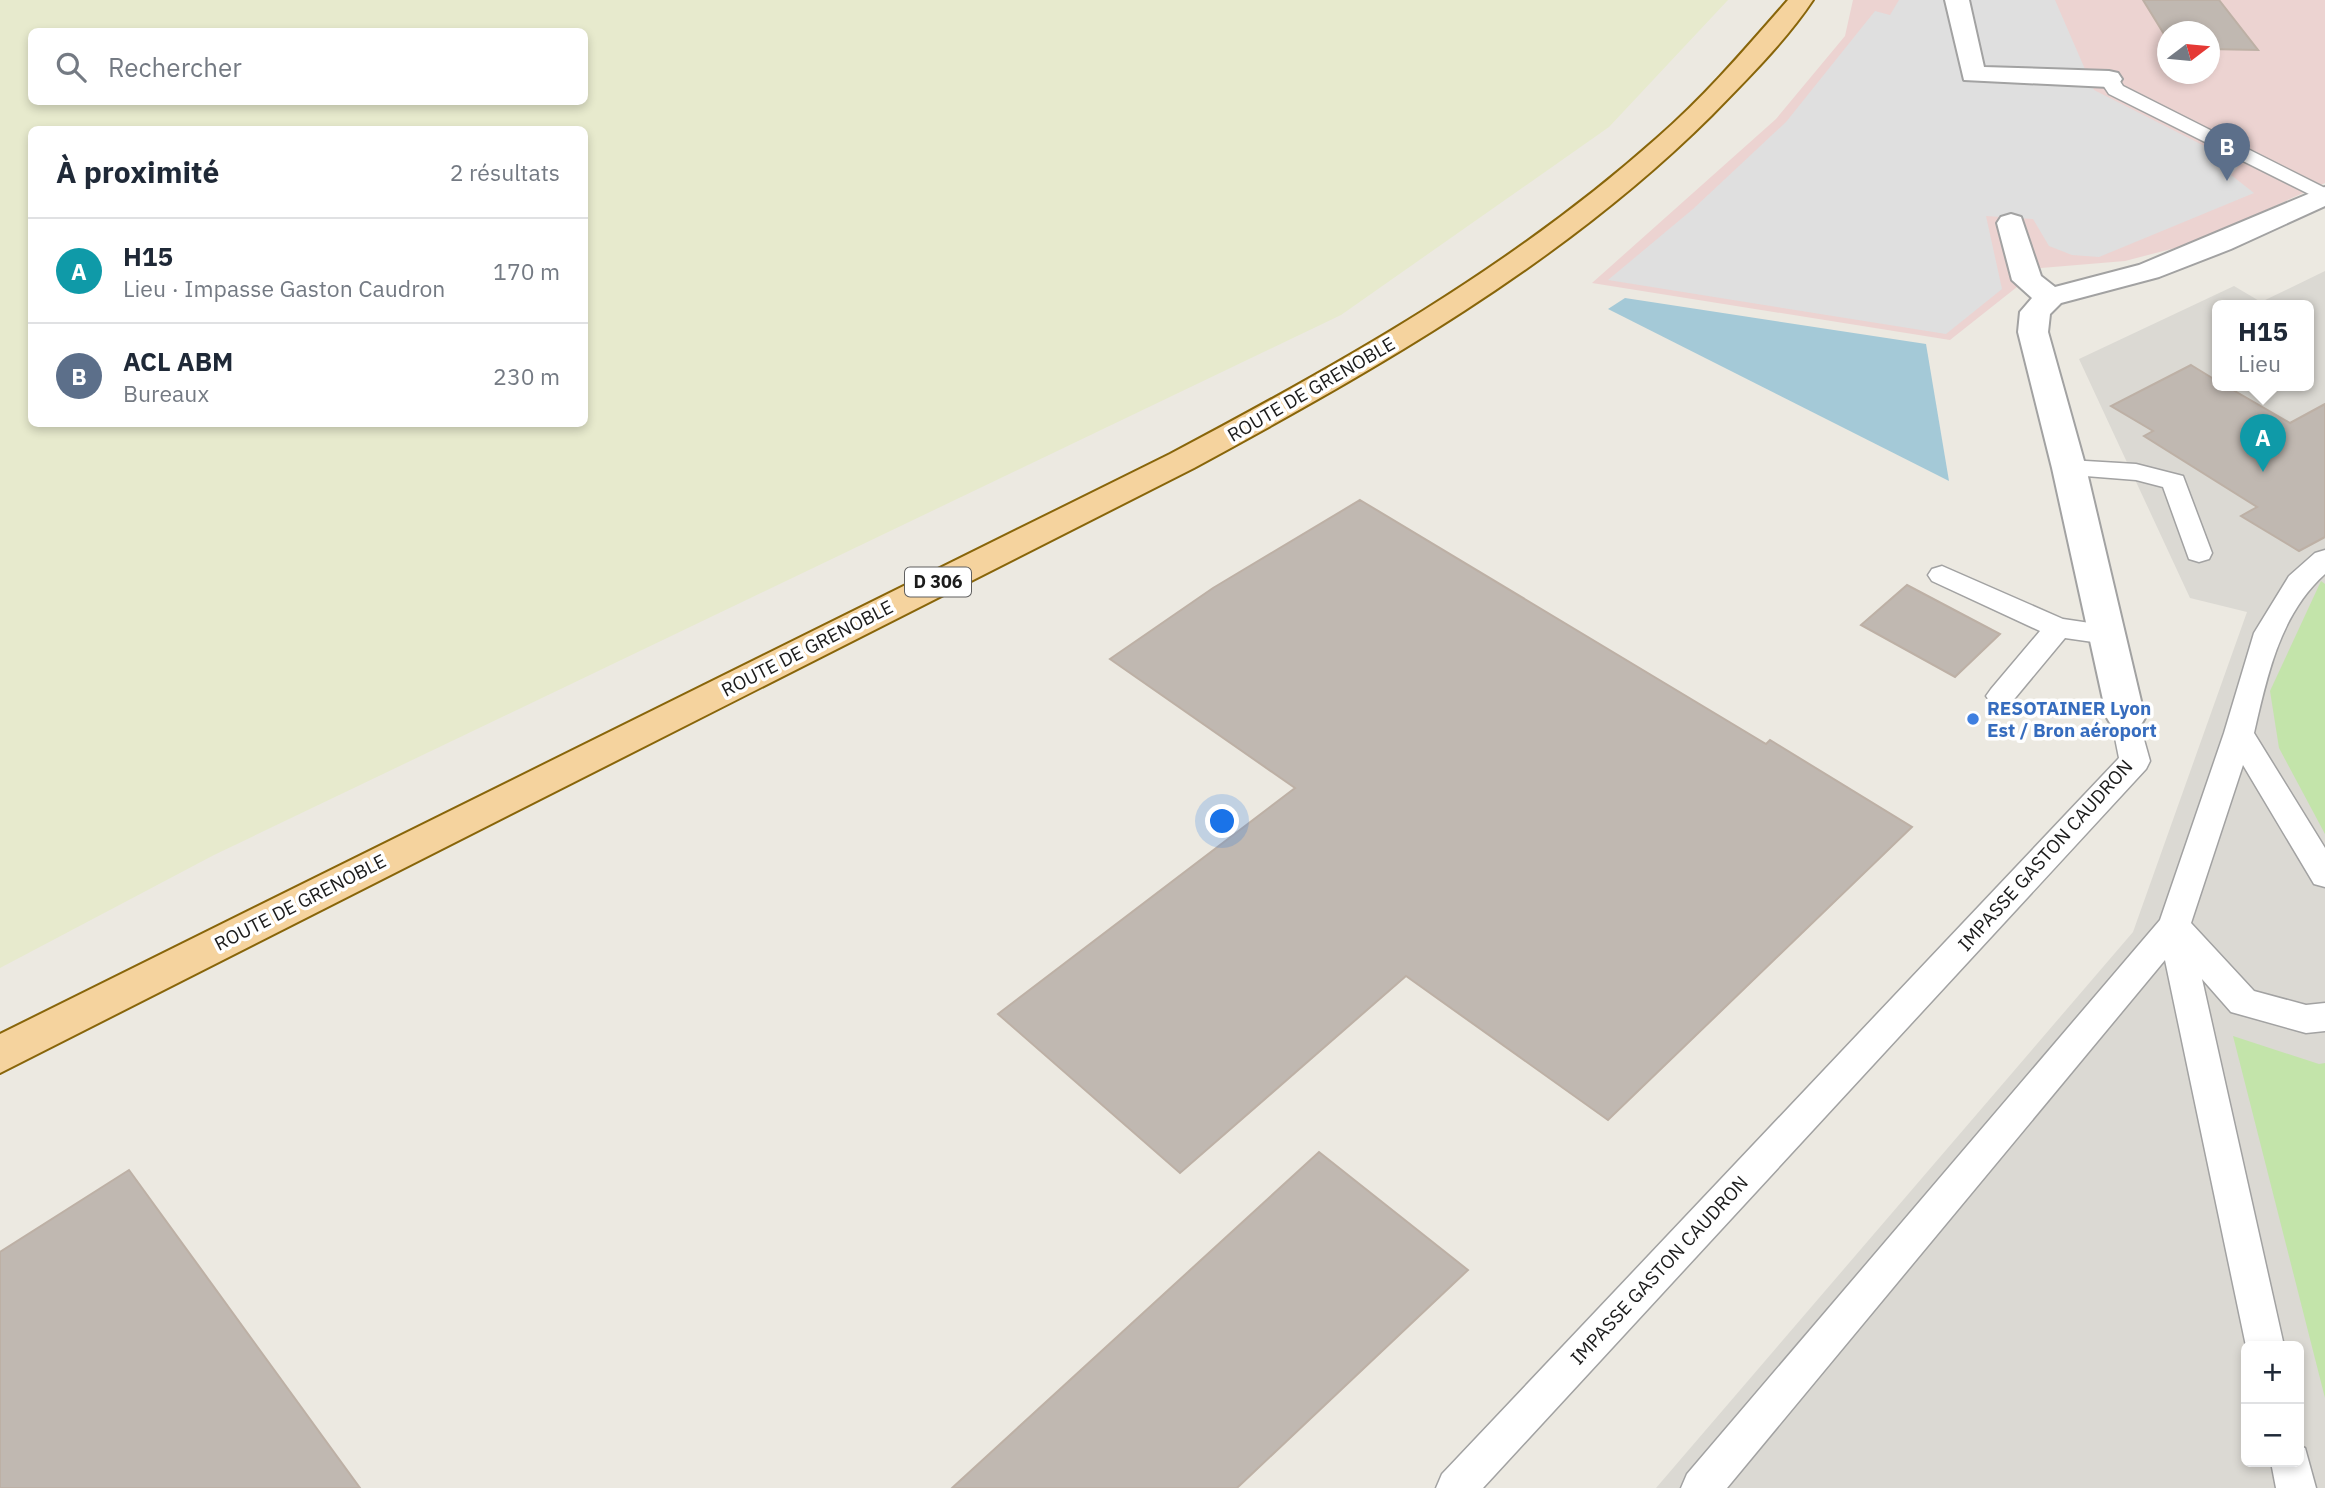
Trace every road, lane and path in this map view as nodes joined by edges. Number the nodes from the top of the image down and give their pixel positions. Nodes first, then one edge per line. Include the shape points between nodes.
1 (1801, 0) edge
2 (1957, 0) edge
3 (2109, 79) joint
4 (2325, 196) edge
5 (2011, 223) dead end
6 (2050, 297) junction
7 (2069, 468) junction
8 (2199, 553) dead end
9 (2325, 559) edge
10 (1942, 575) dead end
11 (2058, 628) junction
12 (2107, 634) junction
13 (2001, 695) dead end
14 (2126, 718) joint
15 (2239, 733) junction
16 (2325, 875) edge
17 (2174, 926) junction
18 (2325, 1017) edge
19 (0, 1055) edge
20 (2264, 1341) edge
21 (2292, 1467) edge
22 (1456, 1488) edge
23 (1701, 1488) edge
24 (2296, 1488) edge

1 - 19 main road, ROUTE DE GRENOBLE / D 306 via 1734,80 1644,168 1474,292 1292,403
2 - 3 street via 1973,74
3 - 4 lane via 2116,90
4 - 6 street via 2149,271
5 - 6 street via 2027,280
6 - 7 street, IMPASSE GASTON CAUDRON via 2035,312 2033,332
7 - 8 lane via 2136,472 2174,482
7 - 12 street, IMPASSE GASTON CAUDRON
9 - 15 lane via 2300,582 2269,634
10 - 11 lane
11 - 12 lane
11 - 13 lane
12 - 14 street, IMPASSE GASTON CAUDRON
14 - 22 lane, IMPASSE GASTON CAUDRON via 2135,761
15 - 16 lane
15 - 17 lane
17 - 18 lane via 2243,1002 2306,1019
17 - 20 lane
17 - 23 lane
21 - 24 lane

